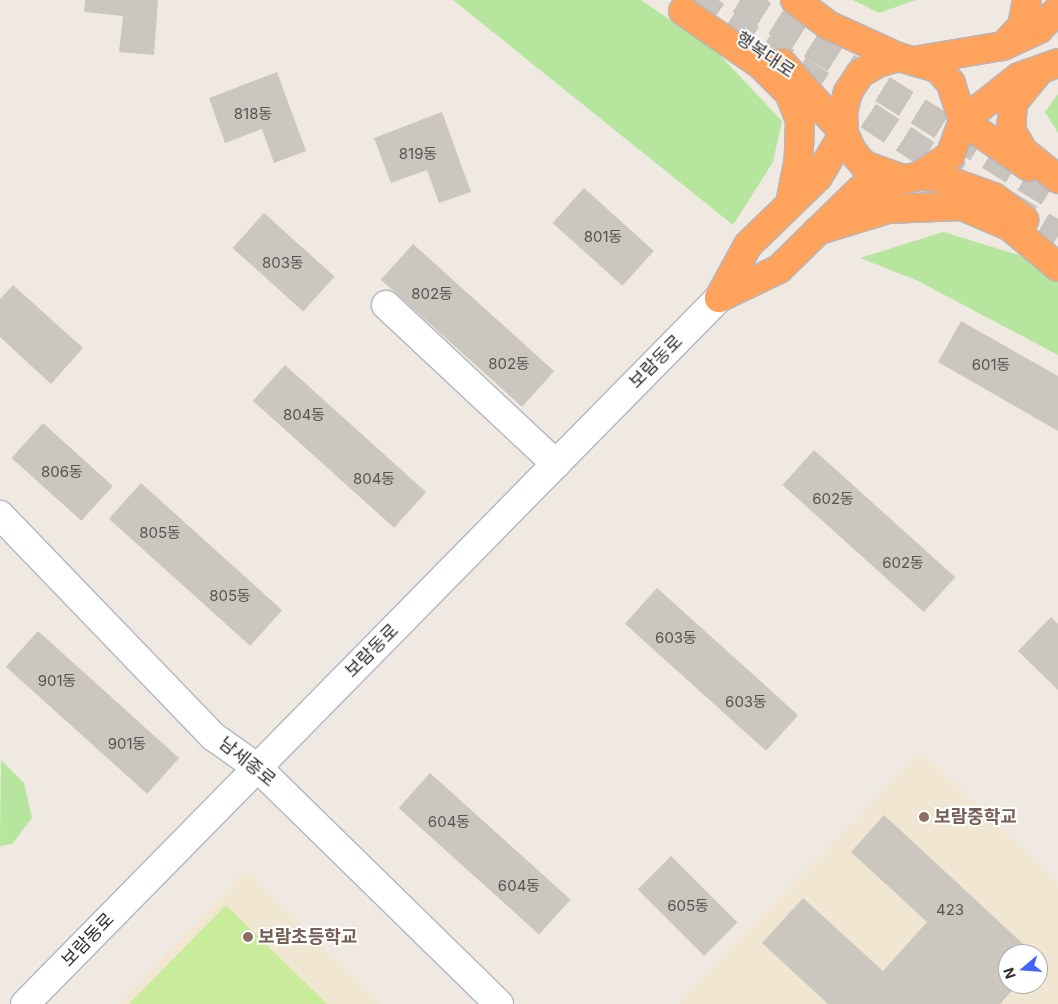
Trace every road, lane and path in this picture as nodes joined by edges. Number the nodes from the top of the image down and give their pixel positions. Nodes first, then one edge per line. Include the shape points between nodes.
1 (795, 0) edge
2 (1027, 0) edge
3 (677, 3) edge
4 (1055, 13) dead end
5 (1003, 46) junction
6 (909, 59) junction
7 (1049, 66) edge
8 (963, 121) junction
9 (844, 133) junction
10 (909, 177) junction
11 (1058, 179) edge
12 (790, 204) junction
13 (815, 232) junction
14 (1058, 252) edge
15 (1058, 267) edge
16 (719, 298) junction
17 (386, 305) dead end
18 (556, 464) junction
19 (0, 515) edge
20 (259, 769) junction
21 (25, 1004) edge
22 (499, 1004) edge

1 - 6 highway via 828,24
2 - 5 highway via 1022,26
3 - 9 highway, 행복대로 via 778,60 797,76
3 - 12 highway via 761,65 789,93 800,120 799,158
4 - 5 highway via 1039,29
5 - 6 highway
6 - 8 highway via 937,68 951,83
6 - 9 highway via 878,63 860,74 848,92
7 - 8 highway via 1019,77
7 - 11 highway via 1013,103 1011,130 1023,151
8 - 10 highway via 950,156
8 - 11 highway via 1018,162
9 - 10 highway via 864,165
9 - 12 highway via 818,177
10 - 13 highway via 860,190
10 - 14 highway via 938,177 994,197
12 - 16 highway via 748,245
13 - 15 highway via 888,209 962,206 1009,226
13 - 16 highway via 779,269
16 - 18 street, 보람동로
17 - 18 street
18 - 20 street, 보람동로
19 - 20 street, 남세종로 via 214,737
20 - 21 street, 보람동로
20 - 22 street, 남세종로

